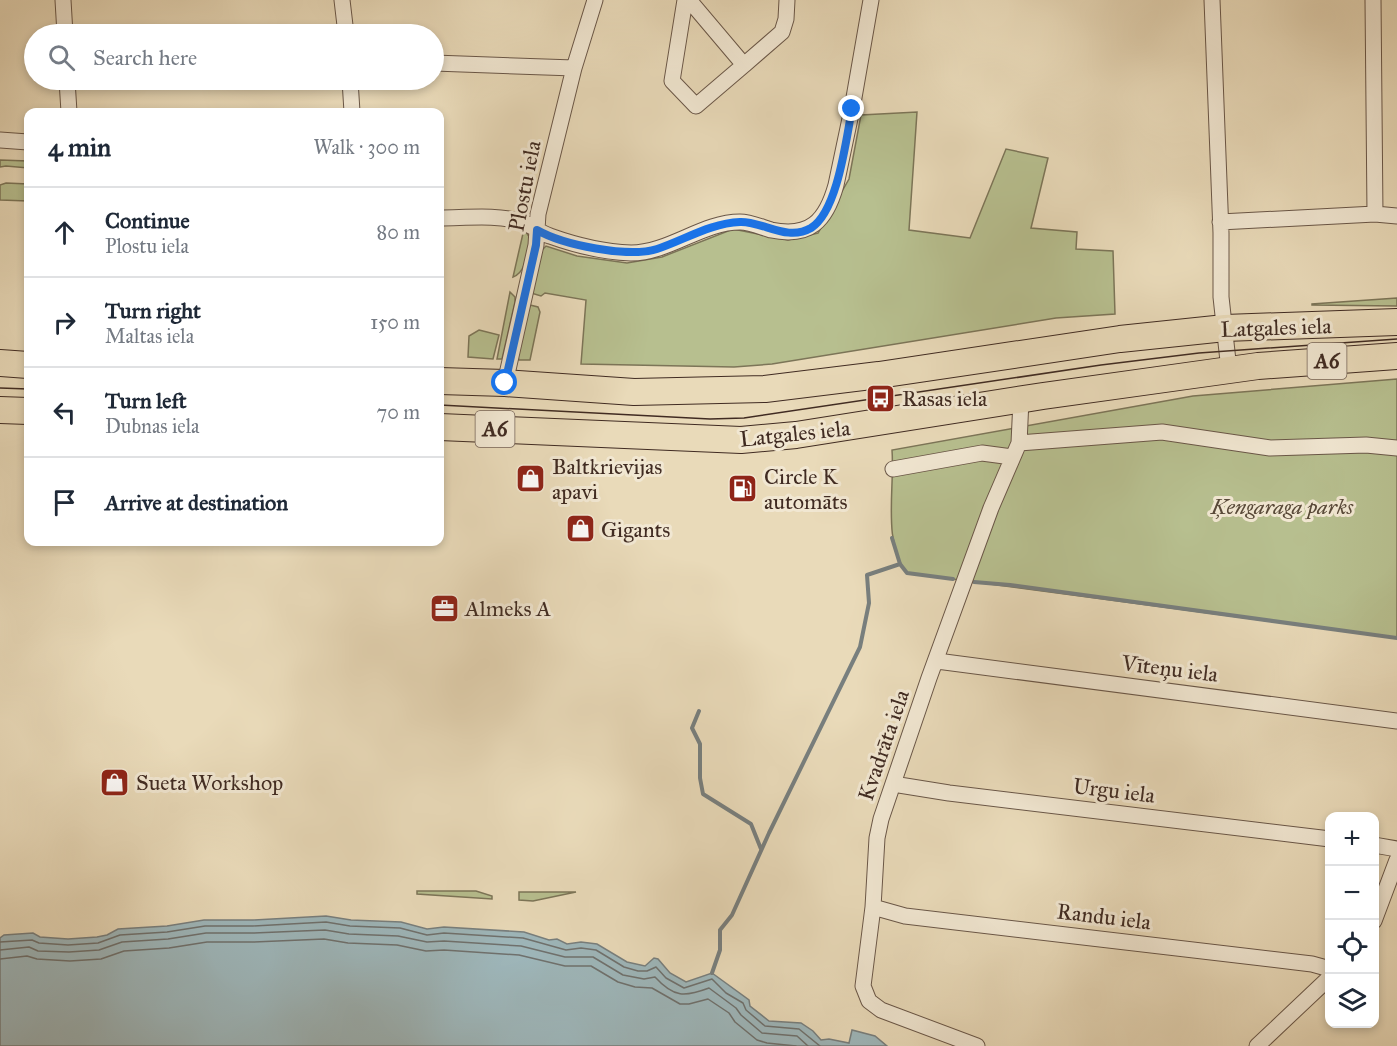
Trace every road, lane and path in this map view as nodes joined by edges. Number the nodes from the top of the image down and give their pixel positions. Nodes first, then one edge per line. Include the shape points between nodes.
1 (63, 0) edge
2 (342, 0) edge
3 (595, 0) edge
4 (787, 0) edge
5 (871, 0) edge
6 (1212, 0) edge
7 (1373, 0) edge
8 (693, 1) edge
9 (64, 24) edge
10 (345, 24) edge
11 (444, 63) edge
12 (744, 65) junction
13 (574, 68) junction
14 (68, 90) edge
15 (351, 90) edge
16 (69, 108) edge
17 (352, 108) edge
18 (0, 140) edge
19 (24, 142) edge
20 (1375, 214) junction
21 (1397, 216) edge
22 (444, 218) edge
23 (1220, 222) junction
24 (537, 230) junction
25 (1397, 322) edge
26 (1225, 328) junction
27 (0, 352) edge
28 (1397, 356) edge
29 (0, 363) edge
30 (24, 363) edge
31 (24, 365) edge
32 (1229, 370) junction
33 (444, 381) edge
34 (505, 383) junction
35 (1021, 400) junction
36 (0, 410) edge
37 (24, 411) edge
38 (444, 428) edge
39 (1019, 443) junction
40 (1397, 448) edge
41 (1012, 457) junction
42 (894, 469) dead end
43 (937, 661) junction
44 (1397, 721) edge
45 (893, 784) junction
46 (1325, 839) edge
47 (1379, 846) edge
48 (1397, 849) edge
49 (1397, 860) edge
50 (873, 907) junction
51 (1374, 920) edge
52 (1325, 968) edge
53 (1325, 981) edge
54 (977, 1046) edge
55 (1257, 1046) edge

1 - 9 street
2 - 10 street
3 - 13 street, Plostu iela
4 - 12 street via 782,32
5 - 24 street via 833,197 824,216 811,228 795,233 741,221 709,228 654,250 633,253 587,246
6 - 23 street
7 - 20 street
8 - 12 street
8 - 12 street via 672,81 696,106
11 - 13 street
13 - 24 street, Plostu iela
14 - 16 street
15 - 17 street
18 - 19 street
20 - 21 street
20 - 23 street
22 - 24 street via 504,218
23 - 26 street
24 - 34 street, Plostu iela
25 - 26 highway, Latgales iela / A6
26 - 32 street
26 - 34 highway, Latgales iela / A6 via 765,389 634,392
27 - 30 street
28 - 32 highway, Latgales iela / A6
29 - 31 highway
32 - 35 highway, Latgales iela / A6
33 - 34 highway, Latgales iela / A6
35 - 38 highway, Latgales iela / A6 via 741,440
35 - 39 street, Kvadrāta iela
36 - 37 highway
39 - 40 street via 1162,432 1270,448
39 - 41 street, Kvadrāta iela
41 - 42 street via 982,453
41 - 43 street, Kvadrāta iela
43 - 44 street, Vīteņu iela
43 - 45 street, Kvadrāta iela
45 - 46 street, Urgu iela
45 - 50 street, Kvadrāta iela via 876,838
47 - 48 street
49 - 51 street
50 - 52 street, Randu iela via 905,916
50 - 54 street, Kvadrāta iela via 863,986 869,1001 881,1010
53 - 55 street

